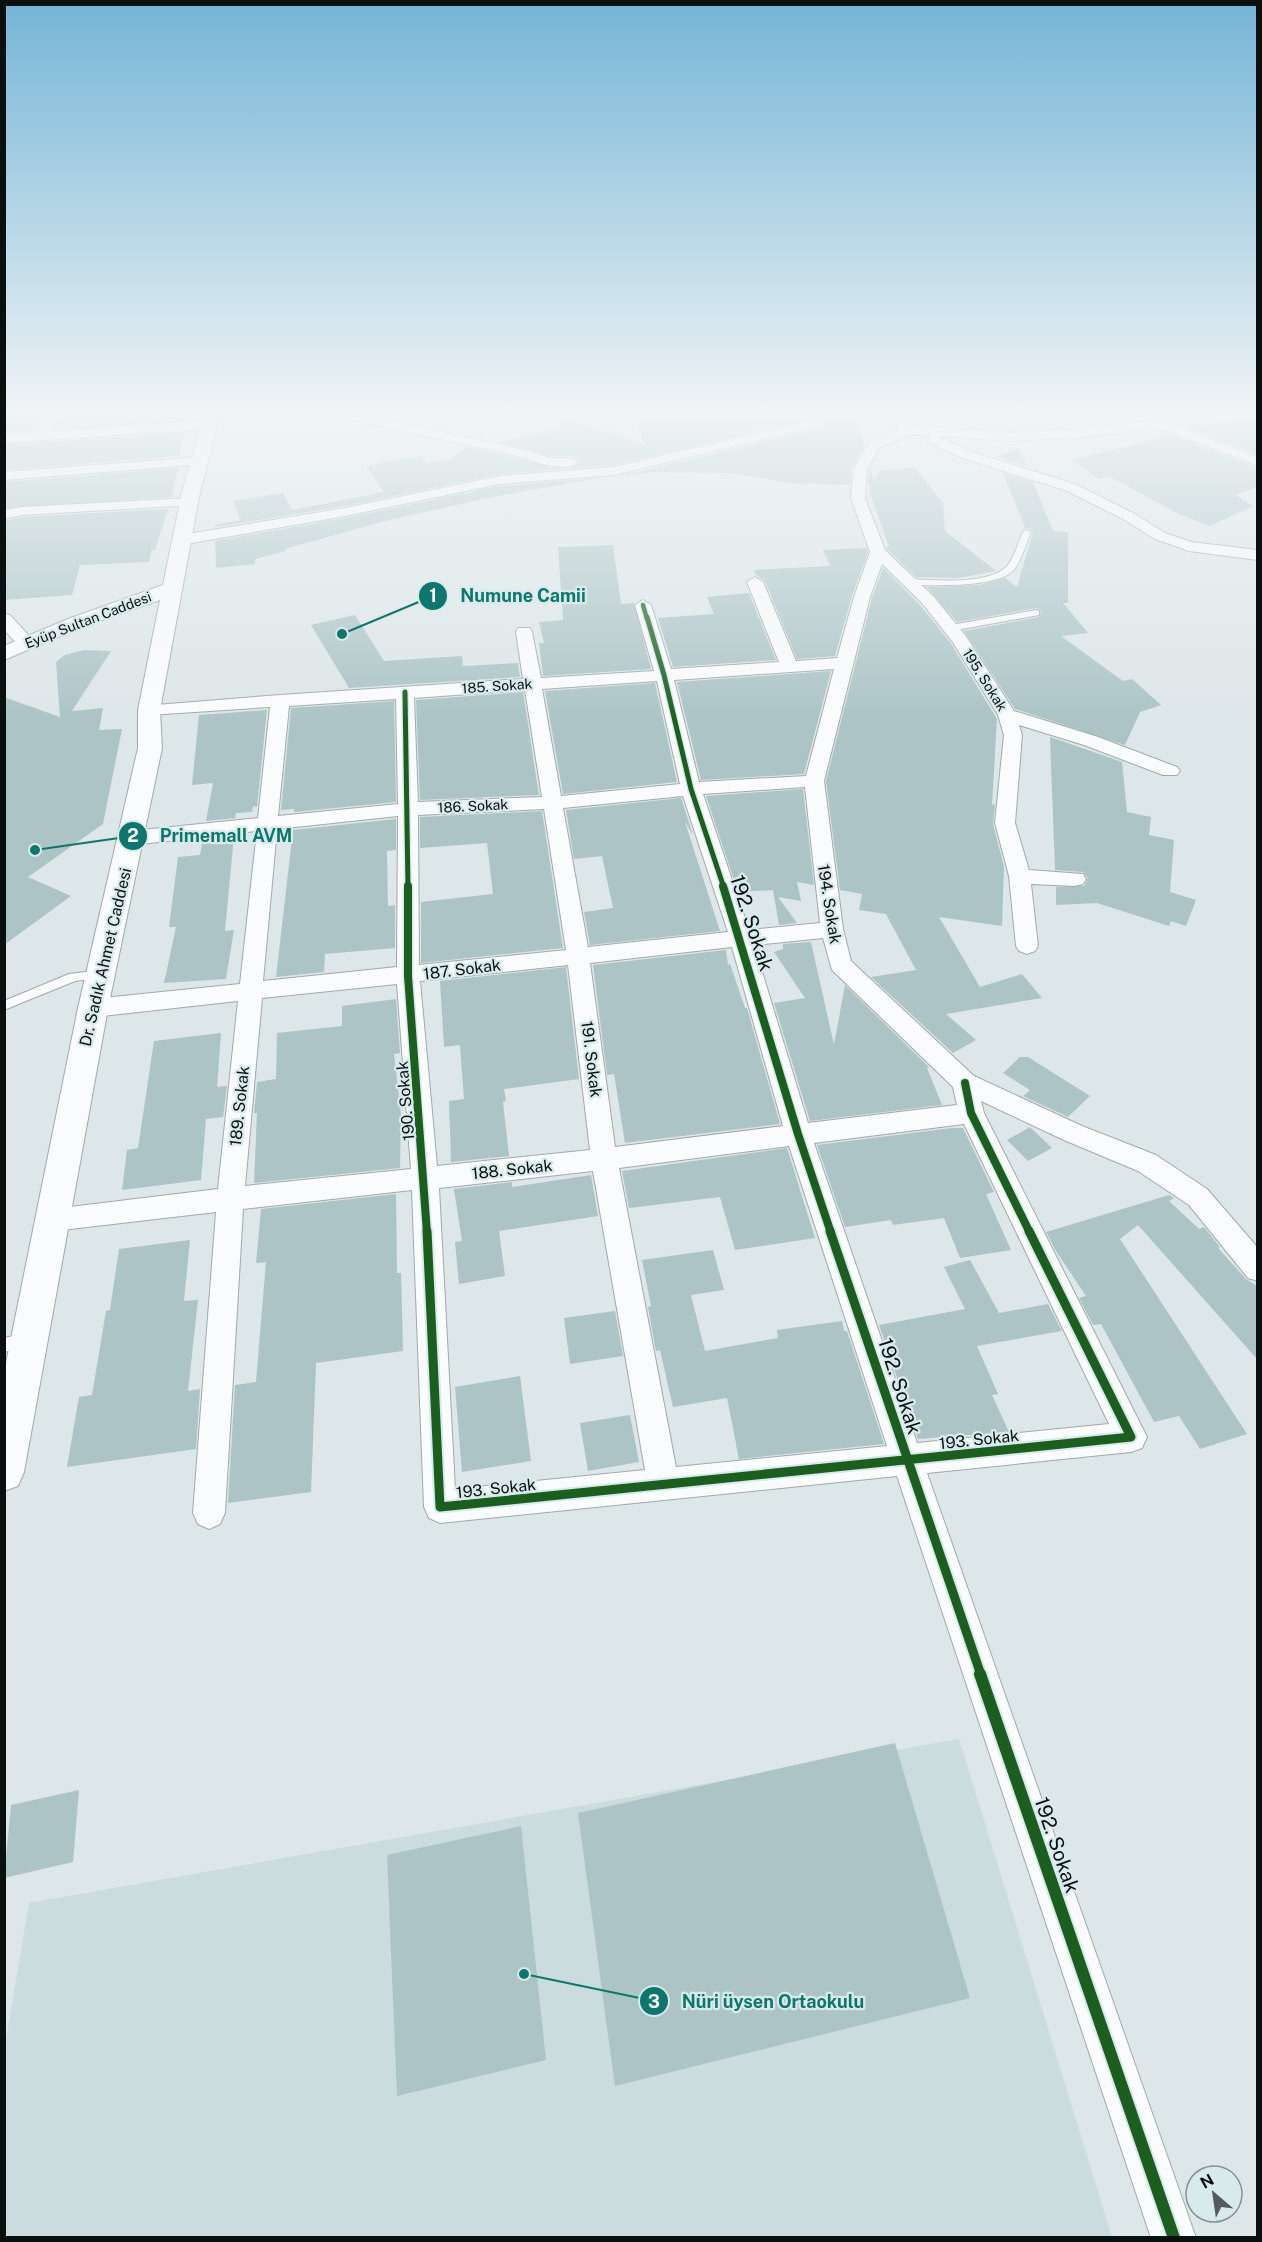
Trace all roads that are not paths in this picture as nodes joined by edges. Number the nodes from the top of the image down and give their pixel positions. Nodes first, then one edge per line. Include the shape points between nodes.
1 (187, 513) edge
2 (341, 513) edge
3 (864, 513) edge
4 (1121, 513) edge
5 (1027, 532) dead end
6 (181, 540) junction
7 (879, 552) junction
8 (1257, 555) edge
9 (755, 582) dead end
10 (911, 582) junction
11 (173, 588) junction
12 (643, 604) dead end
13 (1036, 614) dead end
14 (4, 619) edge
15 (951, 628) junction
16 (524, 632) dead end
17 (27, 644) junction
18 (4, 654) edge
19 (846, 663) junction
20 (790, 667) junction
21 (664, 675) junction
22 (531, 684) junction
23 (405, 692) junction
24 (280, 700) junction
25 (149, 710) junction
26 (1007, 715) junction
27 (1170, 771) dead end
28 (814, 781) junction
29 (691, 789) junction
30 (551, 802) junction
31 (408, 809) junction
32 (268, 822) junction
33 (132, 838) junction
34 (1020, 876) junction
35 (1075, 879) dead end
36 (832, 929) junction
37 (741, 939) junction
38 (1027, 946) dead end
39 (578, 956) junction
40 (100, 974) junction
41 (408, 976) junction
42 (251, 989) junction
43 (4, 1006) edge
44 (93, 1008) junction
45 (965, 1083) junction
46 (971, 1113) junction
47 (798, 1134) junction
48 (604, 1159) junction
49 (425, 1179) junction
50 (230, 1198) junction
51 (52, 1220) junction
52 (1257, 1269) edge
53 (17, 1342) edge
54 (907, 1460) junction
55 (4, 1472) edge
56 (664, 1486) junction
57 (440, 1507) joint
58 (209, 1513) dead end
59 (1174, 2238) edge

1 - 6 street, Dr. Sadık Ahmet Caddesi
2 - 6 street
3 - 7 street
4 - 8 street via 1160,537 1189,546
5 - 10 lane via 1005,573 979,579
6 - 11 street, Dr. Sadık Ahmet Caddesi
7 - 10 street, 195. Sokak
7 - 19 street, 194. Sokak via 862,597
9 - 20 street
10 - 15 street, 195. Sokak
11 - 17 street, Eyüp Sultan Caddesi via 75,622
11 - 25 street, Dr. Sadık Ahmet Caddesi
12 - 21 street, 192. Sokak
13 - 15 lane
14 - 17 street
15 - 26 street, 195. Sokak
16 - 22 street, 191. Sokak
17 - 18 street, Eyüp Sultan Caddesi
19 - 20 street, 185. Sokak
19 - 28 street, 194. Sokak
20 - 21 street, 185. Sokak
21 - 22 street, 185. Sokak
21 - 29 street, 192. Sokak
22 - 23 street, 185. Sokak
22 - 30 street, 191. Sokak
23 - 24 street, 185. Sokak
23 - 31 street, 190. Sokak
24 - 25 street, 185. Sokak
24 - 32 street, 189. Sokak
25 - 33 street, Dr. Sadık Ahmet Caddesi via 150,748
26 - 27 street
26 - 34 street, 195. Sokak via 1013,735 1005,823
28 - 29 street, 186. Sokak
28 - 36 street, 194. Sokak
29 - 30 street, 186. Sokak
29 - 37 street, 192. Sokak
30 - 31 street, 186. Sokak
30 - 39 street, 191. Sokak
31 - 32 street, 186. Sokak
31 - 41 street, 190. Sokak
32 - 33 street, 186. Sokak
32 - 42 street, 189. Sokak
33 - 40 street, Dr. Sadık Ahmet Caddesi
34 - 35 street
34 - 38 street, 195. Sokak
36 - 37 street, 187. Sokak
36 - 45 street, 194. Sokak via 840,964
37 - 39 street, 187. Sokak
37 - 47 street, 192. Sokak
39 - 41 street, 187. Sokak
39 - 48 street, 191. Sokak
40 - 43 lane via 73,977
40 - 44 street, Dr. Sadık Ahmet Caddesi
41 - 42 street, 187. Sokak
41 - 49 street, 190. Sokak
42 - 44 street, 187. Sokak
42 - 50 street, 189. Sokak
44 - 51 street, Dr. Sadık Ahmet Caddesi
45 - 46 street, 193. Sokak
45 - 52 street, 194. Sokak via 1147,1162 1198,1197
46 - 47 street, 188. Sokak
46 - 54 street, 193. Sokak via 1131,1437
47 - 48 street, 188. Sokak
47 - 54 street, 192. Sokak
48 - 49 street, 188. Sokak
48 - 56 street, 191. Sokak
49 - 50 street, 188. Sokak
49 - 57 street, 190. Sokak
50 - 51 street, 188. Sokak
50 - 58 street, 189. Sokak
51 - 53 street, Dr. Sadık Ahmet Caddesi
53 - 55 street, Dr. Sadık Ahmet Caddesi
54 - 56 street, 193. Sokak
54 - 59 street, 192. Sokak
56 - 57 street, 193. Sokak

